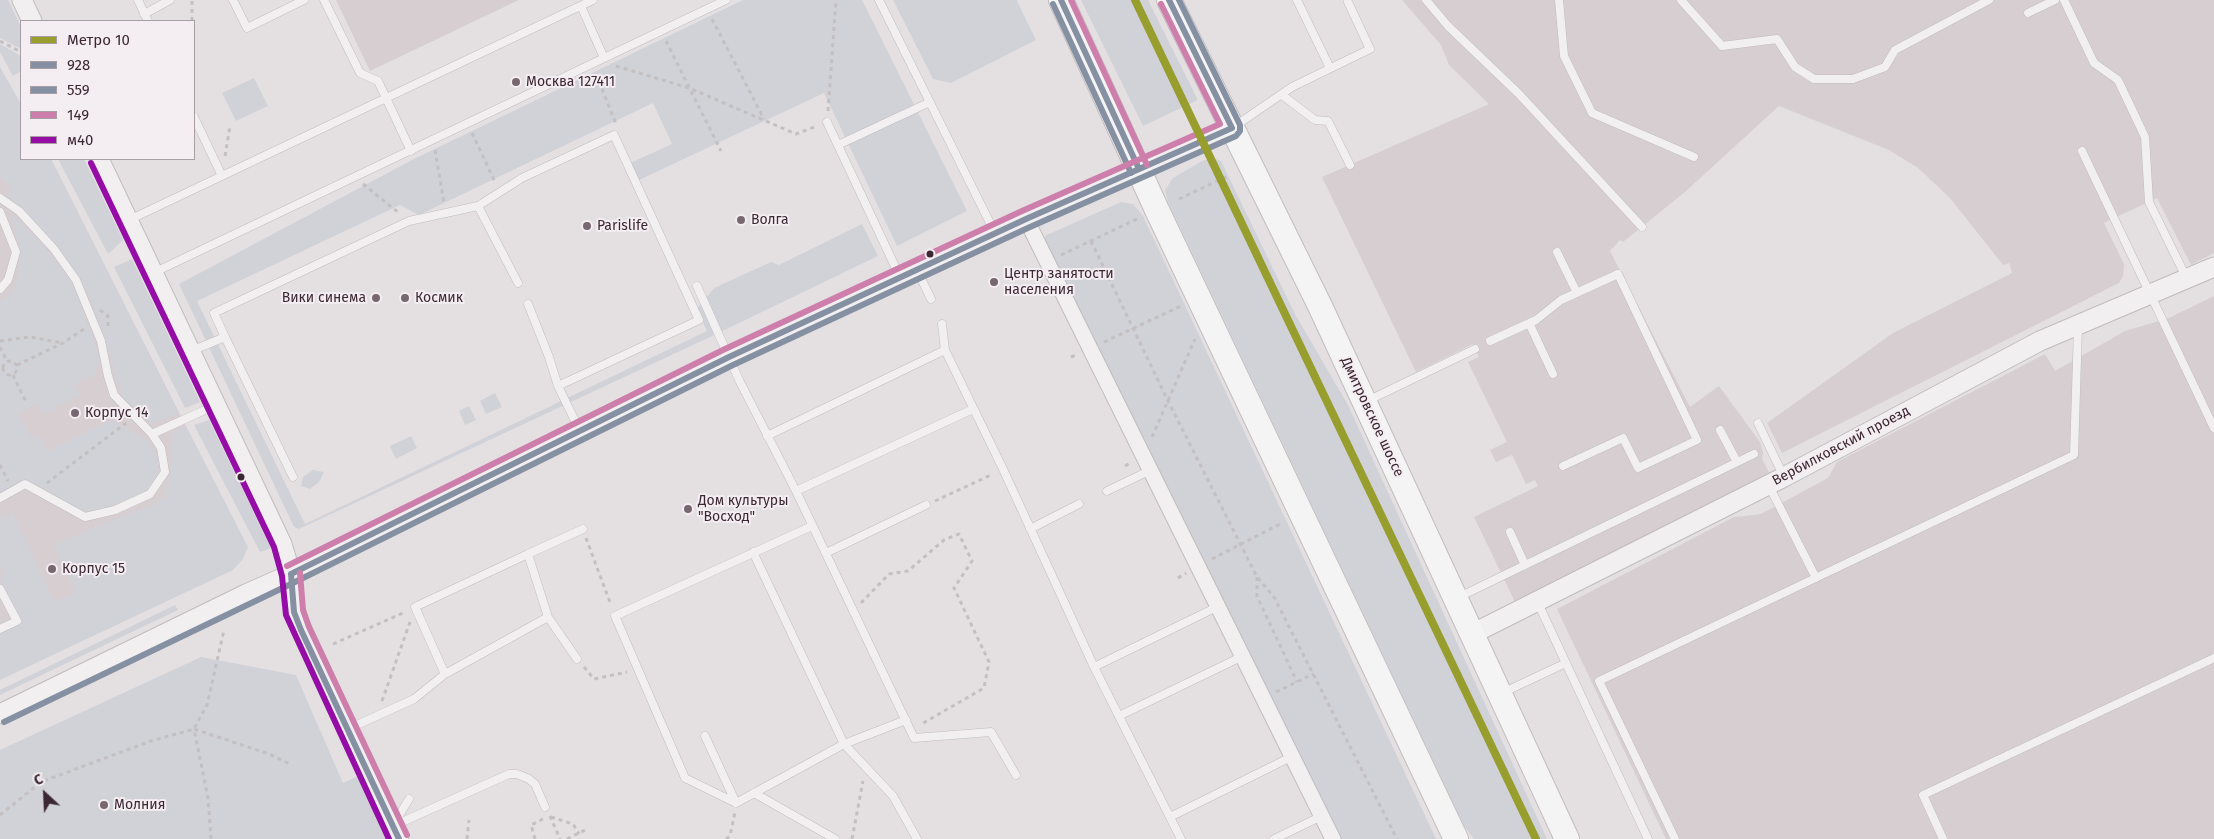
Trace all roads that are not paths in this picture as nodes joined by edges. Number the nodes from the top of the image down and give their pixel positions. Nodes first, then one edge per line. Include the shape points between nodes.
1 (22, 0) edge
2 (138, 0) edge
3 (170, 0) edge
4 (233, 0) edge
5 (304, 0) edge
6 (324, 0) edge
7 (592, 0) edge
8 (726, 0) edge
9 (880, 0) edge
10 (1061, 0) edge
11 (1169, 0) edge
12 (1297, 0) edge
13 (1426, 0) edge
14 (1559, 0) edge
15 (1681, 0) edge
16 (1989, 0) edge
17 (2055, 0) edge
18 (2064, 0) edge
19 (1348, 2) dead end
20 (581, 6) junction
21 (2028, 12) dead end
22 (146, 18) edge
23 (32, 20) edge
24 (598, 61) junction
25 (1330, 68) junction
26 (1282, 95) junction
27 (387, 98) junction
28 (930, 102) junction
29 (195, 119) edge
30 (827, 122) road end
31 (1232, 128) junction
32 (838, 145) junction
33 (411, 151) junction
34 (2082, 151) dead end
35 (1694, 157) dead end
36 (99, 160) edge
37 (1350, 165) dead end
38 (1138, 169) junction
39 (222, 176) junction
40 (0, 198) edge
41 (478, 206) junction
42 (0, 212) edge
43 (1026, 219) junction
44 (128, 220) junction
45 (1642, 227) dead end
46 (995, 233) junction
47 (1557, 252) dead end
48 (2214, 267) edge
49 (153, 273) junction
50 (908, 274) junction
51 (2187, 279) junction
52 (518, 283) dead end
53 (697, 286) dead end
54 (0, 289) edge
55 (1577, 293) junction
56 (2151, 294) junction
57 (931, 299) dead end
58 (528, 304) dead end
59 (1529, 323) junction
60 (942, 324) dead end
61 (2078, 325) junction
62 (225, 336) junction
63 (1490, 341) dead end
64 (1475, 349) dead end
65 (945, 350) junction
66 (190, 352) junction
67 (729, 357) junction
68 (1553, 374) dead end
69 (558, 386) junction
70 (1365, 402) junction
71 (216, 405) junction
72 (973, 409) junction
73 (1758, 423) dead end
74 (2214, 428) edge
75 (580, 430) junction
76 (1720, 430) dead end
77 (152, 434) junction
78 (767, 436) junction
79 (1754, 454) dead end
80 (1737, 462) junction
81 (1563, 466) dead end
82 (1151, 470) junction
83 (293, 477) dead end
84 (1776, 480) junction
85 (796, 491) junction
86 (1106, 491) dead end
87 (0, 498) edge
88 (1079, 504) dead end
89 (926, 505) road end
90 (812, 526) junction
91 (583, 528) road end
92 (1030, 529) junction
93 (1510, 532) dead end
94 (752, 552) junction
95 (528, 554) junction
96 (826, 554) junction
97 (1525, 565) junction
98 (291, 574) junction
99 (1816, 578) junction
100 (0, 589) edge
101 (1456, 598) junction
102 (1537, 601) junction
103 (1219, 606) junction
104 (548, 617) junction
105 (0, 629) edge
106 (1472, 634) junction
107 (1244, 656) junction
108 (2214, 658) edge
109 (577, 660) road end
110 (1566, 663) junction
111 (1094, 667) junction
112 (445, 674) junction
113 (1500, 694) junction
114 (0, 714) edge
115 (1118, 716) junction
116 (906, 720) junction
117 (348, 729) junction
118 (705, 736) dead end
119 (844, 744) junction
120 (1293, 756) junction
121 (1016, 775) dead end
122 (754, 793) junction
123 (409, 799) dead end
124 (736, 803) junction
125 (545, 807) dead end
126 (1322, 816) junction
127 (1170, 817) junction
128 (396, 832) edge
129 (835, 839) edge
130 (917, 839) edge
131 (1181, 839) edge
132 (1274, 839) edge
133 (1333, 839) edge
134 (1456, 839) edge
135 (1567, 839) edge
136 (1648, 839) edge
137 (1675, 839) edge
138 (1943, 839) edge

1 - 23 street
2 - 22 lane
3 - 22 lane
4 - 5 lane via 247,28
6 - 27 lane via 360,73 378,81
7 - 20 lane
8 - 24 lane
9 - 28 lane
10 - 38 main road
11 - 31 main road, Дмитровское шоссе
12 - 25 lane
13 - 45 lane via 1448,26 1519,94
14 - 35 lane via 1564,56 1592,114
15 - 16 lane via 1722,46 1776,39 1795,67 1814,79 1853,78 1885,67 1895,50
17 - 21 lane
18 - 51 lane via 2094,63 2118,80 2145,137 2149,202
19 - 25 lane via 1370,49
20 - 24 lane
20 - 27 lane
24 - 33 lane
25 - 26 lane
26 - 31 lane
26 - 37 lane via 1315,120 1328,121
27 - 33 lane
27 - 39 lane
28 - 32 lane
28 - 46 lane
29 - 39 lane
30 - 32 lane
31 - 38 street
31 - 70 main road, Дмитровское шоссе
32 - 50 lane
33 - 49 lane
34 - 56 lane
36 - 44 street
38 - 43 street
38 - 134 main road
39 - 44 lane
40 - 77 lane via 19,211 54,249 76,280 101,341 114,395
41 - 52 lane
41 - 62 lane via 409,221 214,313
41 - 69 lane via 522,178 614,135 699,320
42 - 54 lane via 16,252 8,280
43 - 46 street
43 - 82 street
44 - 49 street
46 - 50 street
47 - 55 lane
48 - 51 street, Вербилковский проезд
49 - 66 street
50 - 57 lane
50 - 67 street
51 - 56 street, Вербилковский проезд
53 - 67 lane
55 - 59 lane
55 - 81 lane via 1618,274 1697,440 1638,468 1623,438
56 - 61 street, Вербилковский проезд
56 - 74 lane
58 - 69 lane
59 - 63 lane
59 - 68 lane
60 - 65 lane
61 - 84 street, Вербилковский проезд
61 - 99 lane via 2074,455
62 - 66 lane
62 - 83 lane
64 - 70 lane
65 - 72 lane
65 - 78 lane
66 - 71 street
67 - 75 street
67 - 78 lane
69 - 75 lane
70 - 101 main road, Дмитровское шоссе
71 - 77 lane
71 - 98 street via 282,544
72 - 85 lane
72 - 92 lane
73 - 84 lane
75 - 98 street
76 - 80 lane
77 - 87 lane via 161,448 165,472 150,494 115,510 85,517 25,484
78 - 85 lane
79 - 80 lane
80 - 97 lane
82 - 86 lane
82 - 103 street
84 - 99 lane
84 - 102 street, Вербилковский проезд
85 - 90 lane
88 - 92 lane
89 - 96 lane
90 - 94 lane
90 - 96 lane
91 - 95 lane
92 - 111 lane
93 - 97 lane
94 - 119 lane
94 - 124 lane via 615,616 685,778
95 - 104 lane
95 - 112 lane via 415,607
96 - 116 lane
97 - 101 lane
98 - 114 street
98 - 117 street via 294,612
99 - 137 lane via 1599,681
100 - 105 lane via 17,621
101 - 106 main road, Дмитровское шоссе
102 - 106 street, Вербилковский проезд
102 - 110 lane
103 - 107 street
103 - 111 lane
104 - 109 lane
104 - 112 lane
106 - 113 main road, Дмитровское шоссе
107 - 115 lane
107 - 120 street
108 - 138 lane via 1923,795
110 - 113 lane
110 - 136 lane
111 - 115 lane
112 - 117 lane via 414,698
113 - 135 main road, Дмитровское шоссе
115 - 127 lane
116 - 119 lane
116 - 121 lane via 914,738 991,732
117 - 128 street
118 - 124 lane
119 - 122 lane
119 - 130 lane via 893,796
120 - 126 street
120 - 127 lane
122 - 124 lane
122 - 129 lane
123 - 128 lane
125 - 128 lane via 534,784 524,776 509,774
126 - 132 lane
126 - 133 street
127 - 131 lane

